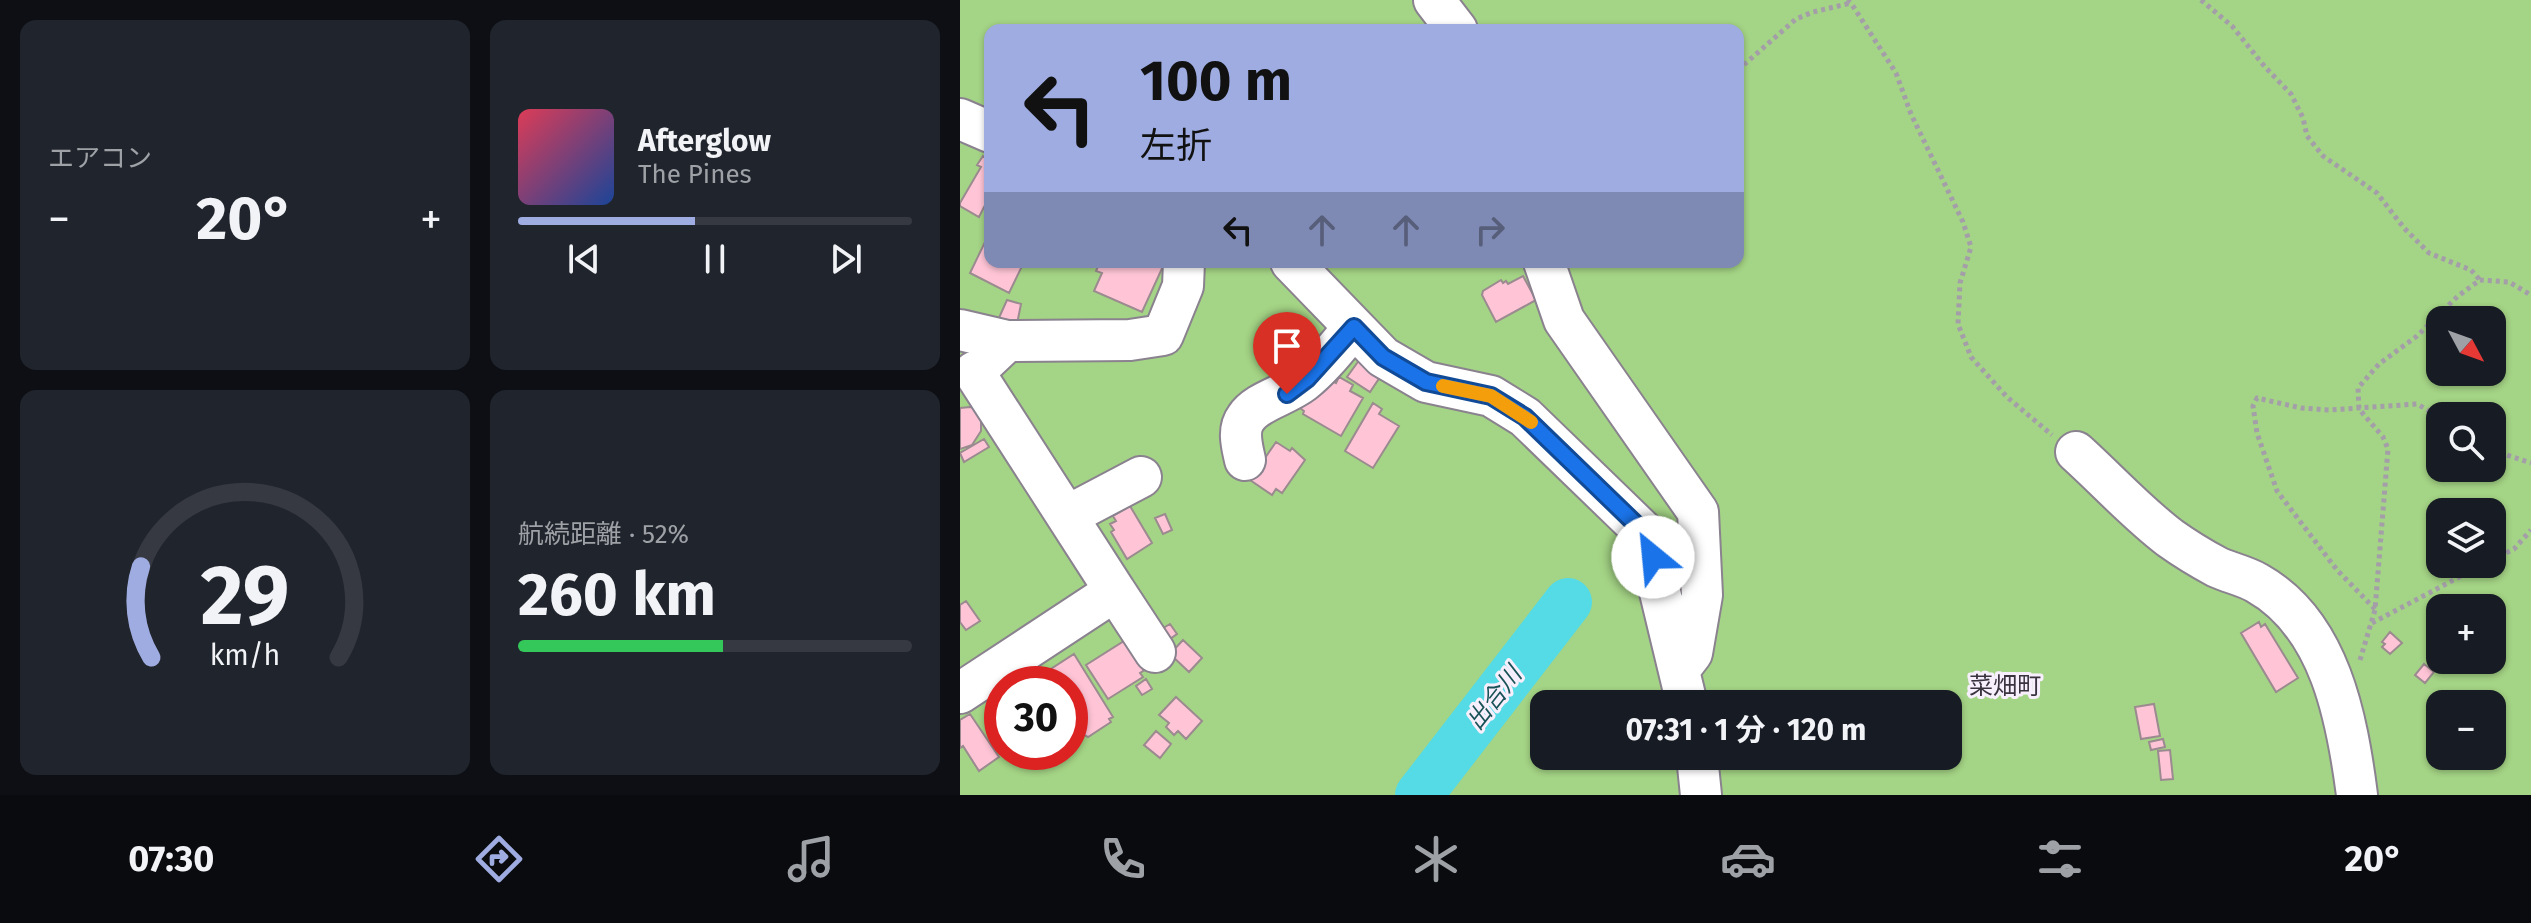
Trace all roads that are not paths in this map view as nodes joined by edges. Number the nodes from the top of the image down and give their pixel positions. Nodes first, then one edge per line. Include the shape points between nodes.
1 (1434, 0) edge
2 (1452, 24) edge
3 (960, 119) edge
4 (984, 129) edge
5 (1184, 268) edge
6 (1297, 268) edge
7 (1546, 268) edge
8 (1354, 327) junction
9 (960, 330) edge
10 (1007, 341) junction
11 (967, 376) edge
12 (2076, 452) road end
13 (1245, 460) dead end
14 (1141, 477) dead end
15 (1067, 516) junction
16 (1115, 591) junction
17 (1155, 652) dead end
18 (1683, 687) edge
19 (960, 693) edge
20 (1698, 770) edge
21 (1701, 795) edge
22 (2357, 795) edge

1 - 2 street
3 - 4 street
5 - 10 street via 1183,286 1163,335
6 - 8 street
7 - 18 street via 1564,320 1698,512 1702,595
8 - 13 street via 1307,379 1253,408 1240,433
8 - 18 street via 1383,357 1426,382 1491,396 1525,417 1646,534
9 - 10 street
10 - 11 street
11 - 15 street
12 - 22 street via 2170,538 2217,567 2255,582 2303,621 2316,641 2343,715
14 - 15 street
15 - 16 street
16 - 17 street
16 - 19 street
20 - 21 street

